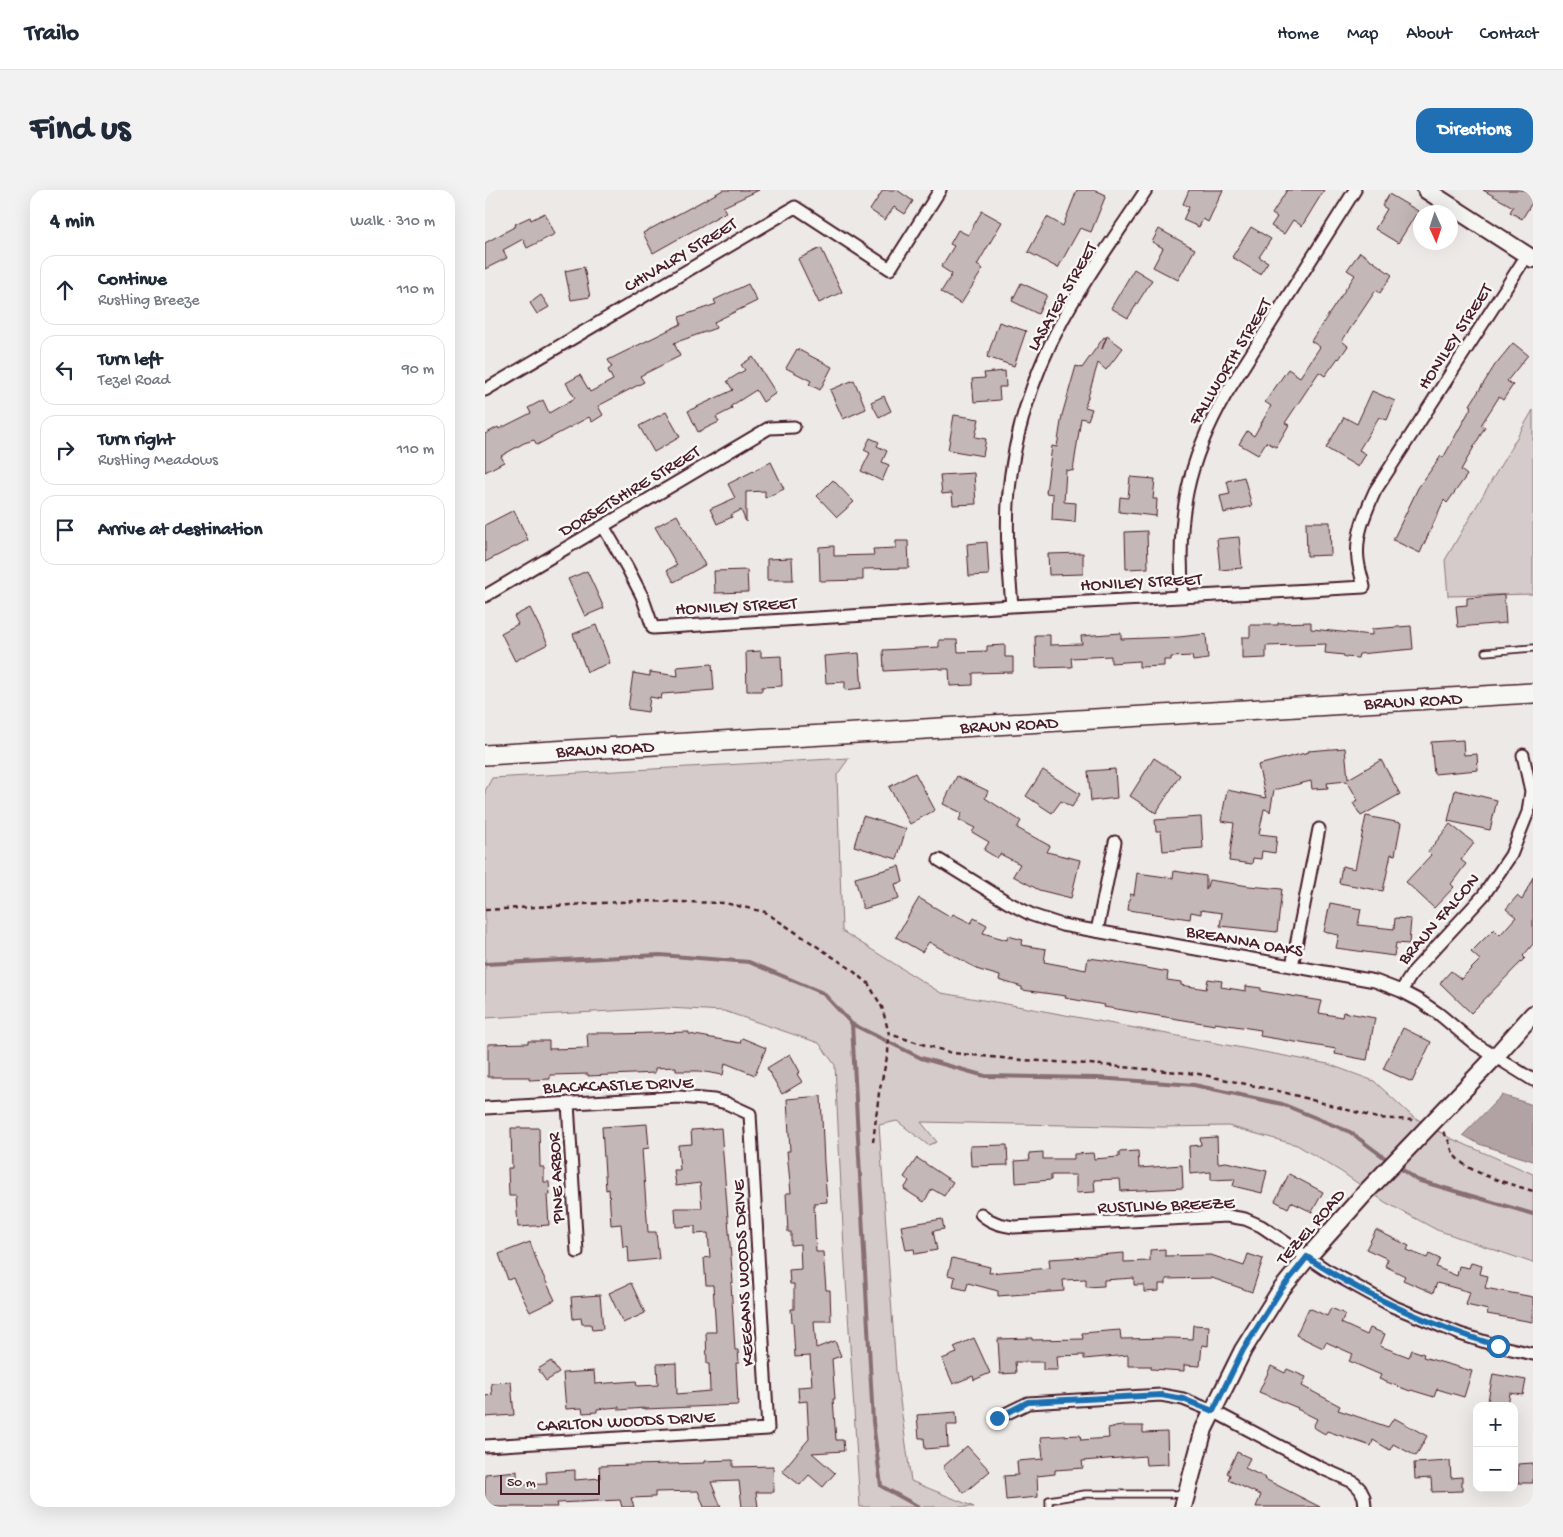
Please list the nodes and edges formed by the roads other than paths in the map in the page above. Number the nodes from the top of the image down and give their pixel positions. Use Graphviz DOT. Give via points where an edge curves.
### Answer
graph roads {
  1 [pos="940,190"];
  2 [pos="1146,190"];
  3 [pos="1355,190"];
  4 [pos="1426,190"];
  5 [pos="1530,257"];
  6 [pos="485,390"];
  7 [pos="795,426"];
  8 [pos="603,526"];
  9 [pos="485,596"];
  10 [pos="1183,596"];
  11 [pos="1011,606"];
  12 [pos="1533,648"];
  13 [pos="1485,652"];
  14 [pos="1533,693"];
  15 [pos="485,755"];
  16 [pos="1523,755"];
  17 [pos="1319,829"];
  18 [pos="1115,842"];
  19 [pos="939,860"];
  20 [pos="1097,931"];
  21 [pos="1292,966"];
  22 [pos="1401,991"];
  23 [pos="1533,1014"];
  24 [pos="1495,1057"];
  25 [pos="1533,1080"];
  26 [pos="568,1103"];
  27 [pos="485,1108"];
  28 [pos="750,1114"];
  29 [pos="981,1214"];
  30 [pos="577,1252"];
  31 [pos="1307,1257"];
  32 [pos="1533,1354"];
  33 [pos="1213,1411"];
  34 [pos="997,1418"];
  35 [pos="769,1429"];
  36 [pos="485,1446"];
  37 [pos="1184,1501"];
  38 [pos="1049,1507"];
  39 [pos="1365,1507"];
  1 -- 6 [label="street, CHIVALRY STREET" via="890,269 795,207"];
  2 -- 11 [label="street, LASATER STREET" via="1061,322 1025,409 1014,455 1008,502"];
  3 -- 10 [label="street, FALLWORTH STREET" via="1227,394 1201,443 1191,472 1181,533"];
  4 -- 5 [label="main road"];
  5 -- 10 [label="street, HONILEY STREET" via="1375,492 1362,522 1357,547 1364,587"];
  7 -- 8 [label="street, DORSETSHIRE STREET" via="769,428"];
  8 -- 9 [label="street, DORSETSHIRE STREET"];
  8 -- 11 [label="street, HONILEY STREET" via="642,596 653,628"];
  10 -- 11 [label="street, HONILEY STREET"];
  12 -- 13 [label="lane"];
  14 -- 15 [label="main road, BRAUN ROAD"];
  16 -- 22 [label="street, BRAUN FALCON" via="1531,791 1528,812 1511,855 1483,896 1414,971"];
  17 -- 21 [label="street"];
  18 -- 20 [label="street"];
  19 -- 20 [label="street, BREANNA OAKS" via="1032,916"];
  20 -- 21 [label="street, BREANNA OAKS"];
  21 -- 22 [label="street, BREANNA OAKS" via="1375,981"];
  22 -- 24 [label="street, BREANNA OAKS" via="1439,1014"];
  23 -- 24 [label="main road, TEZEL ROAD"];
  24 -- 25 [label="street, BREANNA OAKS"];
  24 -- 31 [label="main road, TEZEL ROAD"];
  26 -- 27 [label="street, BLACKCASTLE DRIVE"];
  26 -- 28 [label="street, BLACKCASTLE DRIVE" via="701,1098 727,1103"];
  26 -- 30 [label="street, PINE ARBOR"];
  28 -- 35 [label="street, KEEGANS WOODS DRIVE"];
  29 -- 31 [label="street, RUSTLING BREEZE" via="997,1225 1014,1227 1227,1216 1261,1226"];
  31 -- 32 [label="street, RUSTLING BREEZE" via="1423,1320 1498,1346"];
  31 -- 33 [label="main road, TEZEL ROAD" via="1280,1291 1243,1350"];
  33 -- 34 [label="street" via="1183,1399 1161,1395 1028,1402"];
  33 -- 37 [label="main road, TEZEL ROAD" via="1204,1429"];
  33 -- 39 [label="street" via="1353,1482 1364,1497"];
  35 -- 36 [label="street, CARLTON WOODS DRIVE"];
  37 -- 38 [label="lane" via="1085,1494 1049,1500"];
}
